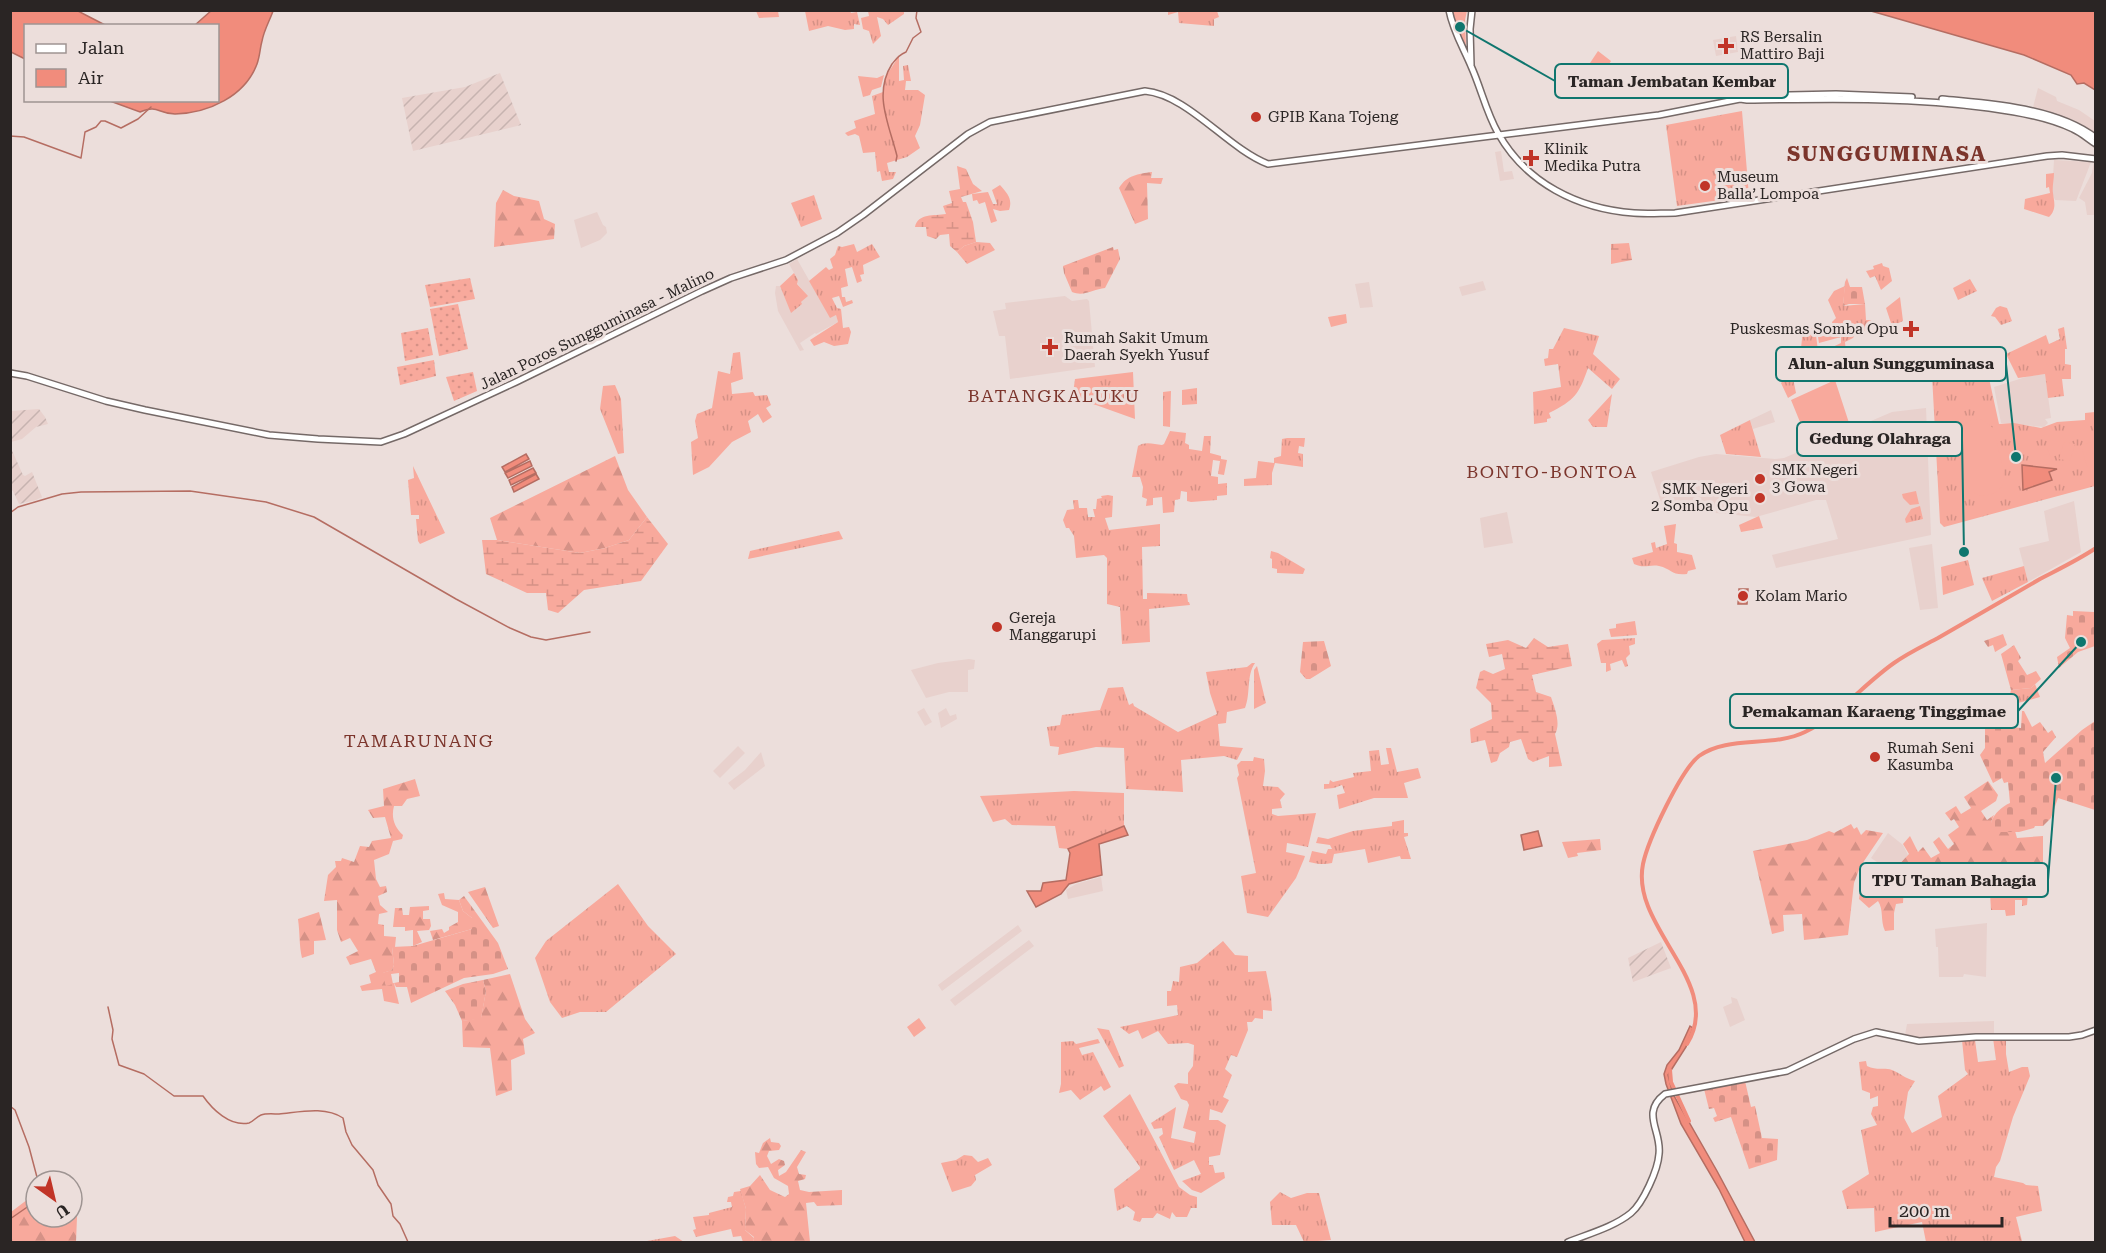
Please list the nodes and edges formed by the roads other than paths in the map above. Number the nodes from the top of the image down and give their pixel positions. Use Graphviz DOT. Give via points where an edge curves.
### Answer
graph roads {
  1 [pos="1449,10"];
  2 [pos="1472,10"];
  3 [pos="1471,65"];
  4 [pos="1740,99"];
  5 [pos="1499,135"];
  6 [pos="2096,138"];
  7 [pos="2096,144"];
  8 [pos="2096,159"];
  9 [pos="10,373"];
  10 [pos="2096,1030"];
  11 [pos="1568,1242"];
  1 -- 3 [label="main road"];
  2 -- 3 [label="main road"];
  3 -- 5 [label="main road"];
  4 -- 5 [label="main road, Jalan Poros Sungguminasa - Malino"];
  4 -- 6 [label="main road" via="1877,95 1991,104 2068,122"];
  4 -- 7 [label="main road" via="1920,101 1976,106 2055,122"];
  5 -- 8 [label="main road" via="1533,176 1561,195 1624,212 1675,213 2046,156"];
  5 -- 9 [label="main road, Jalan Poros Sungguminasa - Malino" via="1268,164 1174,100 1145,91 990,122 960,140 859,218 807,249 702,291 516,382 381,442 269,435 106,401"];
  10 -- 11 [label="main road" via="2068,1037 1928,1041 1876,1032 1787,1071 1668,1093 1660,1098 1652,1114 1659,1155 1637,1206 1625,1218"];
}
